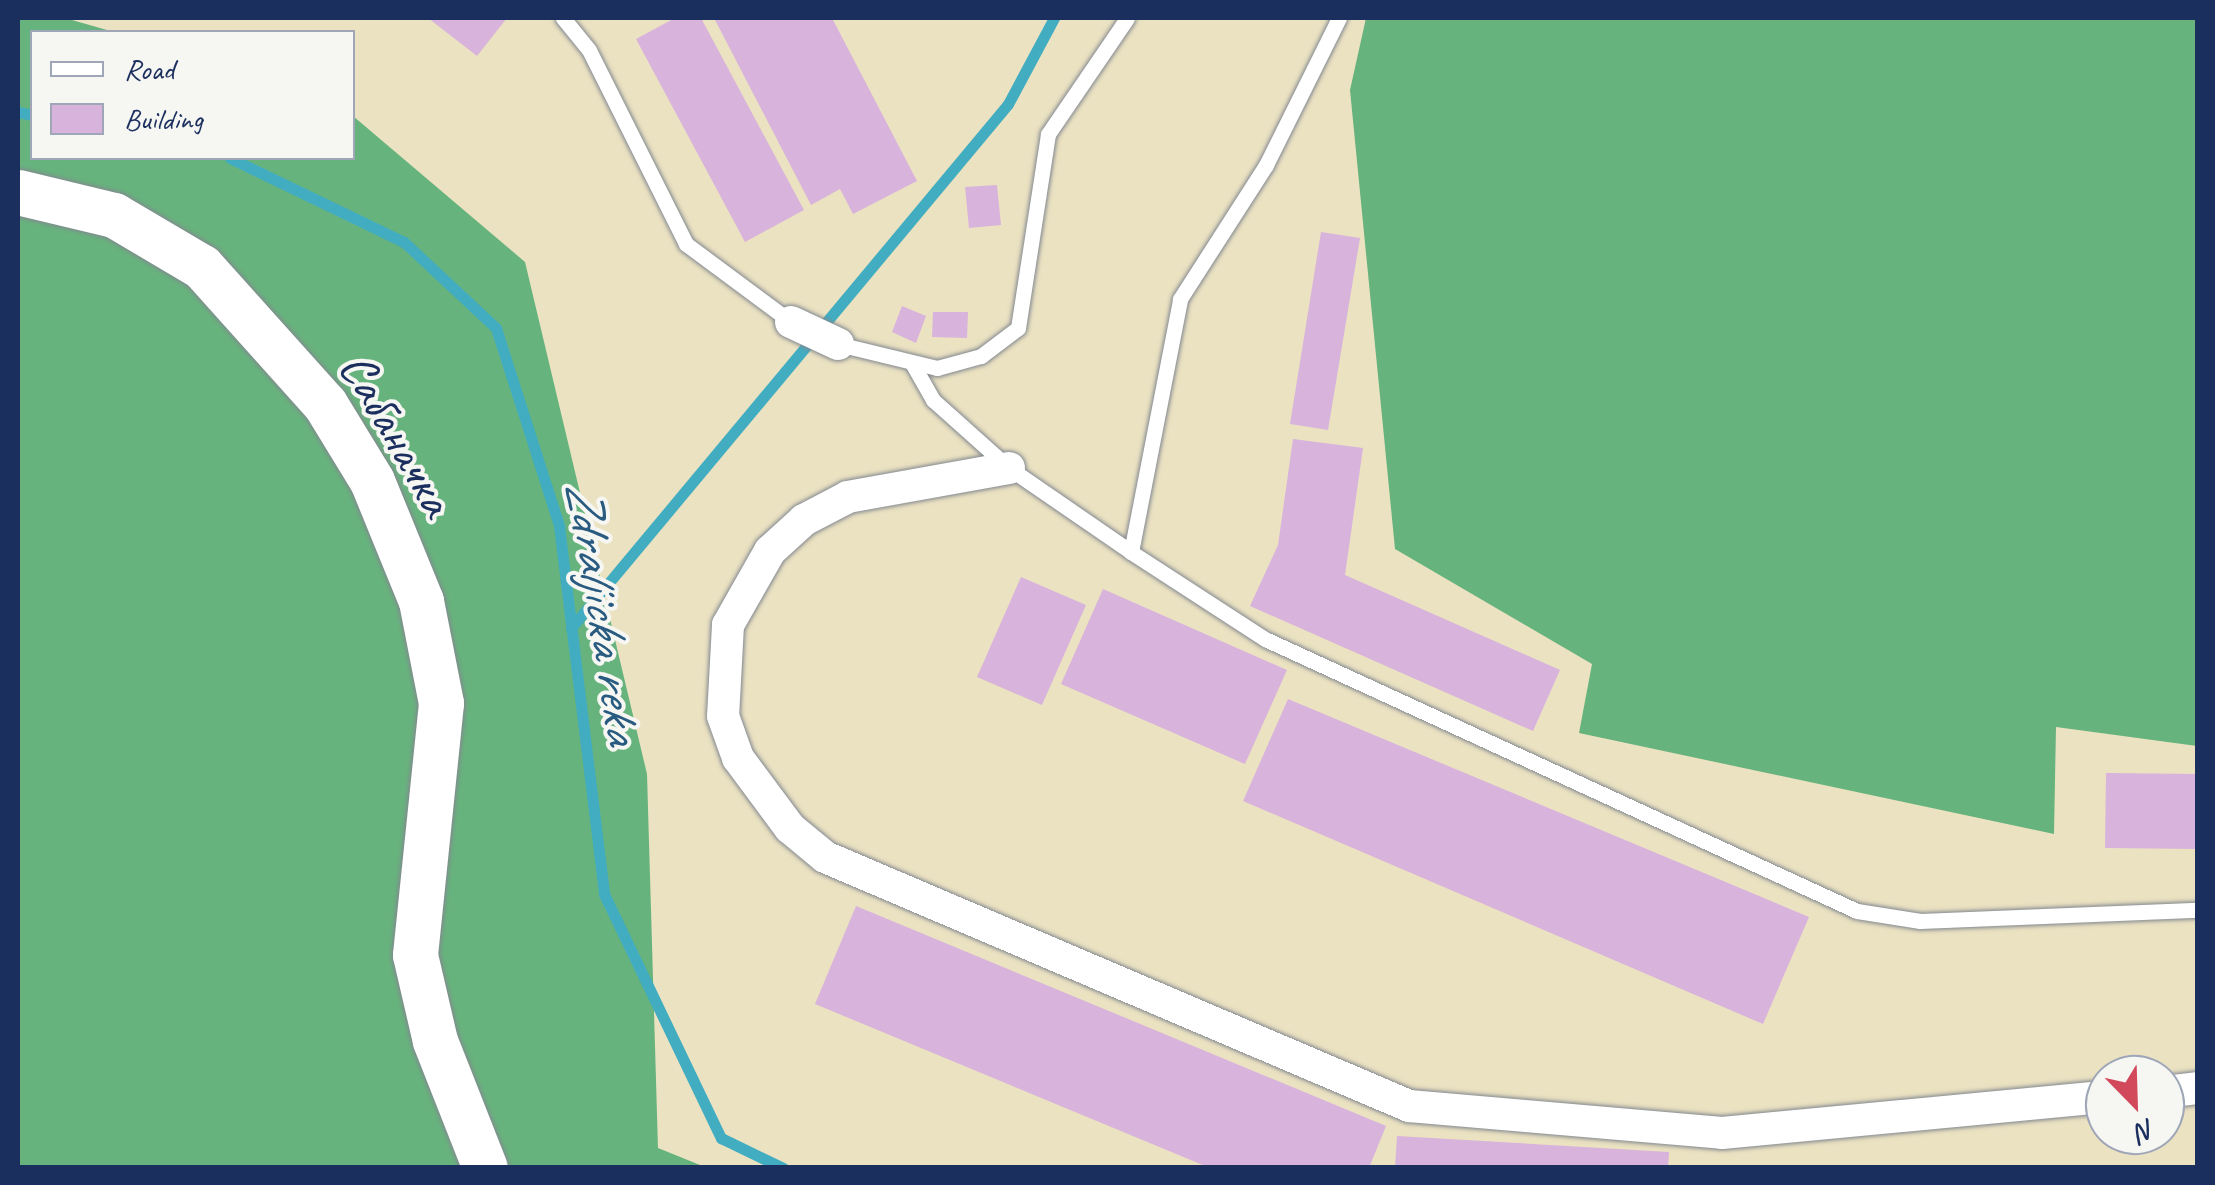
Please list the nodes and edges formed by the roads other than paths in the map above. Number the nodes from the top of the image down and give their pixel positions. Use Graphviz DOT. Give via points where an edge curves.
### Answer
graph roads {
  1 [pos="563,18"];
  2 [pos="1127,18"];
  3 [pos="1339,18"];
  4 [pos="18,192"];
  5 [pos="792,322"];
  6 [pos="838,344"];
  7 [pos="912,363"];
  8 [pos="1009,468"];
  9 [pos="1130,552"];
  10 [pos="2198,910"];
  11 [pos="2085,1099"];
  12 [pos="485,1168"];
  1 -- 5 [label="lane" via="590,50 686,244"];
  2 -- 7 [label="lane" via="1048,134 1018,328 981,356 938,368"];
  3 -- 9 [label="lane" via="1274,150 1180,299"];
  4 -- 12 [label="main road, Сабаначка" via="114,215 202,267 325,404 372,481 421,601 441,702 417,888 421,988"];
  5 -- 6 [label="street"];
  6 -- 7 [label="lane"];
  7 -- 8 [label="lane" via="934,400"];
  8 -- 9 [label="lane"];
  8 -- 11 [label="street" via="848,497 804,520 770,550 728,625 723,716 738,758 790,828 824,856 1409,1106 1722,1132"];
  9 -- 10 [label="lane" via="1265,638 1857,910 1920,921"];
}
